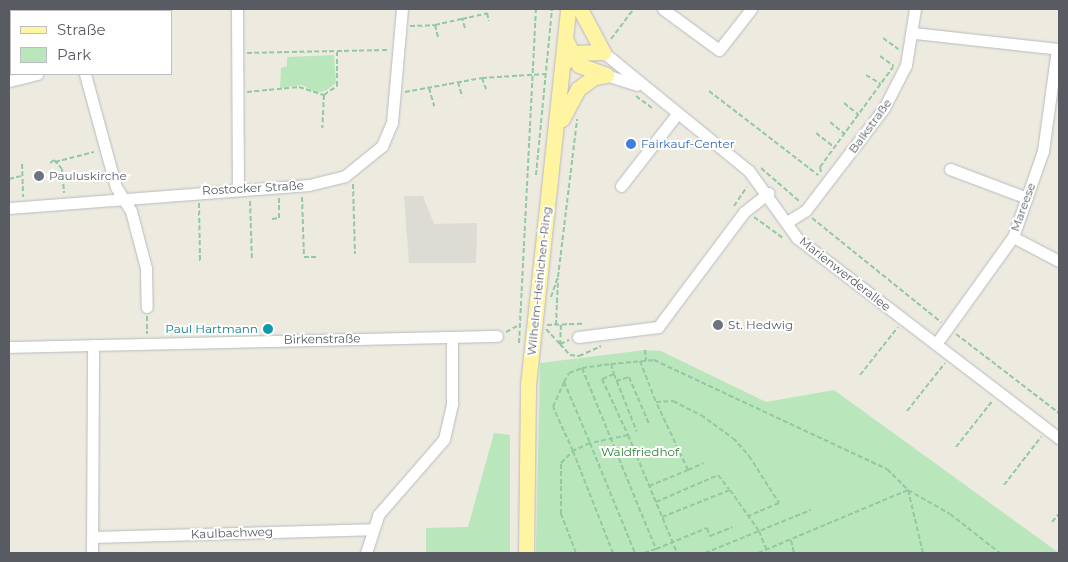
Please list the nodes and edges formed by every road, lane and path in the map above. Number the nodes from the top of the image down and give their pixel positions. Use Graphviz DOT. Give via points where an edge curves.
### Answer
graph roads {
  1 [pos="237,9"];
  2 [pos="402,9"];
  3 [pos="536,9"];
  4 [pos="552,9"];
  5 [pos="568,9"];
  6 [pos="580,9"];
  7 [pos="634,9"];
  8 [pos="663,9"];
  9 [pos="752,9"];
  10 [pos="915,9"];
  11 [pos="462,19"];
  12 [pos="489,22"];
  13 [pos="435,24"];
  14 [pos="401,26"];
  15 [pos="465,28"];
  16 [pos="914,33"];
  17 [pos="604,35"];
  18 [pos="438,37"];
  19 [pos="883,38"];
  20 [pos="608,47"];
  21 [pos="1058,49"];
  22 [pos="400,50"];
  23 [pos="337,51"];
  24 [pos="237,53"];
  25 [pos="880,56"];
  26 [pos="567,59"];
  27 [pos="907,60"];
  28 [pos="894,66"];
  29 [pos="546,74"];
  30 [pos="33,75"];
  31 [pos="85,75"];
  32 [pos="533,75"];
  33 [pos="606,75"];
  34 [pos="866,75"];
  35 [pos="482,78"];
  36 [pos="9,81"];
  37 [pos="458,82"];
  38 [pos="881,84"];
  39 [pos="429,88"];
  40 [pos="486,89"];
  41 [pos="709,90"];
  42 [pos="649,91"];
  43 [pos="632,92"];
  44 [pos="237,93"];
  45 [pos="397,94"];
  46 [pos="324,95"];
  47 [pos="462,96"];
  48 [pos="844,104"];
  49 [pos="434,106"];
  50 [pos="655,110"];
  51 [pos="578,111"];
  52 [pos="677,114"];
  53 [pos="859,115"];
  54 [pos="830,122"];
  55 [pos="322,128"];
  56 [pos="557,130"];
  57 [pos="816,133"];
  58 [pos="845,134"];
  59 [pos="834,147"];
  60 [pos="106,149"];
  61 [pos="55,162"];
  62 [pos="50,163"];
  63 [pos="755,163"];
  64 [pos="22,164"];
  65 [pos="950,169"];
  66 [pos="353,172"];
  67 [pos="21,176"];
  68 [pos="9,179"];
  69 [pos="536,181"];
  70 [pos="279,186"];
  71 [pos="302,186"];
  72 [pos="621,186"];
  73 [pos="238,187"];
  74 [pos="250,187"];
  75 [pos="199,191"];
  76 [pos="768,194"];
  77 [pos="123,197"];
  78 [pos="796,197"];
  79 [pos="1027,198"];
  80 [pos="754,202"];
  81 [pos="64,203"];
  82 [pos="806,204"];
  83 [pos="24,206"];
  84 [pos="9,208"];
  85 [pos="728,214"];
  86 [pos="272,219"];
  87 [pos="759,220"];
  88 [pos="787,222"];
  89 [pos="531,229"];
  90 [pos="1012,237"];
  91 [pos="355,254"];
  92 [pos="316,257"];
  93 [pos="252,261"];
  94 [pos="1059,261"];
  95 [pos="200,263"];
  96 [pos="523,276"];
  97 [pos="558,277"];
  98 [pos="548,305"];
  99 [pos="147,306"];
  100 [pos="544,320"];
  101 [pos="585,324"];
  102 [pos="543,325"];
  103 [pos="556,325"];
  104 [pos="898,327"];
  105 [pos="949,329"];
  106 [pos="497,336"];
  107 [pos="452,337"];
  108 [pos="578,337"];
  109 [pos="147,342"];
  110 [pos="560,344"];
  111 [pos="936,344"];
  112 [pos="93,345"];
  113 [pos="9,347"];
  114 [pos="645,350"];
  115 [pos="640,361"];
  116 [pos="646,361"];
  117 [pos="945,363"];
  118 [pos="611,364"];
  119 [pos="582,368"];
  120 [pos="614,374"];
  121 [pos="860,375"];
  122 [pos="616,381"];
  123 [pos="564,382"];
  124 [pos="993,400"];
  125 [pos="656,402"];
  126 [pos="907,411"];
  127 [pos="1059,412"];
  128 [pos="649,424"];
  129 [pos="637,432"];
  130 [pos="628,435"];
  131 [pos="1041,437"];
  132 [pos="1059,438"];
  133 [pos="612,439"];
  134 [pos="590,443"];
  135 [pos="956,447"];
  136 [pos="573,451"];
  137 [pos="704,463"];
  138 [pos="688,470"];
  139 [pos="1004,485"];
  140 [pos="649,486"];
  141 [pos="730,490"];
  142 [pos="908,490"];
  143 [pos="656,502"];
  144 [pos="811,510"];
  145 [pos="1059,514"];
  146 [pos="749,516"];
  147 [pos="662,517"];
  148 [pos="1052,522"];
  149 [pos="732,526"];
  150 [pos="372,529"];
  151 [pos="759,531"];
  152 [pos="92,537"];
  153 [pos="791,540"];
  154 [pos="672,542"];
  155 [pos="656,549"];
  156 [pos="767,549"];
  157 [pos="92,553"];
  158 [pos="366,553"];
  159 [pos="526,553"];
  160 [pos="576,553"];
  161 [pos="613,553"];
  162 [pos="635,553"];
  163 [pos="644,553"];
  164 [pos="677,553"];
  165 [pos="705,553"];
  166 [pos="758,553"];
  167 [pos="768,553"];
  168 [pos="794,553"];
  169 [pos="923,553"];
  170 [pos="1000,553"];
  1 -- 24 [label="street"];
  2 -- 14 [label="street, Rostocker Straße"];
  3 -- 32 [label="path"];
  4 -- 29 [label="path"];
  5 -- 26 [label="main road, Wilhelm-Heinichen-Ring"];
  6 -- 20 [label="main road"];
  7 -- 20 [label="path"];
  8 -- 9 [label="street" via="719,50"];
  10 -- 16 [label="street, Balkstraße"];
  11 -- 12 [label="path" via="487,13"];
  11 -- 13 [label="path"];
  11 -- 15 [label="path"];
  13 -- 14 [label="path"];
  13 -- 18 [label="path"];
  14 -- 22 [label="street, Rostocker Straße"];
  16 -- 21 [label="street"];
  16 -- 27 [label="street, Balkstraße"];
  17 -- 20 [label="path"];
  19 -- 27 [label="path"];
  20 -- 26 [label="main road"];
  20 -- 42 [label="street, Marienwerderallee"];
  21 -- 79 [label="street, Mareese" via="1043,151"];
  22 -- 23 [label="path"];
  22 -- 45 [label="street, Rostocker Straße"];
  23 -- 24 [label="path"];
  23 -- 46 [label="path" via="337,86"];
  24 -- 44 [label="street"];
  25 -- 28 [label="path"];
  26 -- 33 [label="main road"];
  26 -- 56 [label="main road, Wilhelm-Heinichen-Ring"];
  27 -- 28 [label="path"];
  27 -- 82 [label="street, Balkstraße" via="884,108"];
  28 -- 38 [label="path"];
  29 -- 32 [label="path"];
  29 -- 69 [label="path"];
  30 -- 36 [label="street"];
  31 -- 60 [label="street"];
  32 -- 35 [label="path"];
  32 -- 96 [label="path"];
  33 -- 42 [label="street, Marienwerderallee"];
  33 -- 56 [label="main road" via="594,77 578,89"];
  34 -- 38 [label="path"];
  35 -- 37 [label="path"];
  35 -- 40 [label="path"];
  37 -- 39 [label="path"];
  37 -- 47 [label="path"];
  38 -- 53 [label="path"];
  39 -- 45 [label="path"];
  39 -- 49 [label="path"];
  41 -- 59 [label="path" via="822,178 820,167"];
  42 -- 52 [label="street, Marienwerderallee"];
  43 -- 50 [label="path"];
  44 -- 46 [label="path" via="299,87"];
  44 -- 73 [label="street"];
  45 -- 66 [label="street, Rostocker Straße" via="382,146"];
  46 -- 55 [label="path"];
  48 -- 53 [label="path"];
  51 -- 97 [label="path"];
  52 -- 72 [label="street"];
  52 -- 76 [label="street, Marienwerderallee" via="749,172"];
  53 -- 58 [label="path"];
  54 -- 58 [label="path"];
  56 -- 159 [label="main road, Wilhelm-Heinichen-Ring" via="528,385"];
  57 -- 59 [label="path"];
  58 -- 59 [label="path"];
  60 -- 61 [label="path"];
  60 -- 77 [label="street"];
  61 -- 62 [label="path"];
  61 -- 81 [label="path" via="62,169"];
  63 -- 78 [label="path"];
  64 -- 67 [label="path"];
  65 -- 79 [label="street"];
  66 -- 71 [label="street, Rostocker Straße"];
  66 -- 91 [label="path"];
  67 -- 68 [label="path"];
  67 -- 83 [label="path"];
  70 -- 71 [label="street, Rostocker Straße"];
  70 -- 74 [label="street, Rostocker Straße"];
  70 -- 86 [label="path" via="279,218"];
  71 -- 92 [label="path" via="304,258"];
  73 -- 74 [label="street, Rostocker Straße"];
  73 -- 75 [label="street, Rostocker Straße"];
  74 -- 93 [label="path"];
  75 -- 77 [label="street, Rostocker Straße"];
  75 -- 95 [label="path"];
  76 -- 80 [label="street"];
  76 -- 88 [label="street, Marienwerderallee"];
  77 -- 81 [label="street, Rostocker Straße"];
  77 -- 99 [label="street" via="131,211 146,268"];
  78 -- 82 [label="path"];
  78 -- 82 [label="path"];
  79 -- 90 [label="street, Mareese"];
  80 -- 85 [label="path" via="748,184"];
  80 -- 87 [label="path"];
  80 -- 108 [label="street" via="658,327"];
  81 -- 83 [label="street, Rostocker Straße"];
  82 -- 88 [label="street, Balkstraße"];
  82 -- 105 [label="path" via="817,226"];
  83 -- 84 [label="street, Rostocker Straße"];
  88 -- 111 [label="street, Marienwerderallee" via="797,238"];
  89 -- 96 [label="path"];
  90 -- 94 [label="street"];
  90 -- 105 [label="street, Mareese"];
  96 -- 106 [label="path" via="520,325"];
  97 -- 98 [label="path"];
  97 -- 103 [label="path"];
  99 -- 109 [label="path"];
  100 -- 102 [label="path"];
  101 -- 103 [label="path"];
  102 -- 103 [label="path"];
  102 -- 110 [label="path"];
  104 -- 121 [label="path"];
  105 -- 111 [label="street, Mareese"];
  105 -- 127 [label="path"];
  106 -- 107 [label="street, Birkenstraße"];
  107 -- 109 [label="street, Birkenstraße"];
  107 -- 150 [label="street" via="452,403 444,439 378,515"];
  109 -- 112 [label="street, Birkenstraße"];
  111 -- 132 [label="street, Marienwerderallee"];
  112 -- 113 [label="street, Birkenstraße"];
  112 -- 152 [label="street"];
  114 -- 116 [label="path"];
  115 -- 116 [label="path"];
  115 -- 118 [label="path"];
  115 -- 125 [label="path"];
  116 -- 142 [label="path" via="654,360 887,469"];
  117 -- 126 [label="path"];
  118 -- 119 [label="path"];
  118 -- 120 [label="path"];
  119 -- 123 [label="path" via="569,373"];
  119 -- 133 [label="path"];
  120 -- 122 [label="path"];
  120 -- 130 [label="path" via="602,379"];
  122 -- 128 [label="path" via="629,377"];
  122 -- 129 [label="path"];
  123 -- 134 [label="path"];
  123 -- 136 [label="path" via="553,407"];
  124 -- 135 [label="path"];
  125 -- 138 [label="path"];
  125 -- 146 [label="path" via="673,401 701,415 733,438 749,456 779,503"];
  130 -- 133 [label="path"];
  130 -- 140 [label="path"];
  131 -- 139 [label="path"];
  133 -- 134 [label="path"];
  133 -- 155 [label="path"];
  134 -- 136 [label="path"];
  134 -- 162 [label="path"];
  136 -- 160 [label="path" via="561,463 561,514"];
  136 -- 161 [label="path"];
  137 -- 138 [label="path"];
  138 -- 140 [label="path"];
  140 -- 143 [label="path"];
  141 -- 143 [label="path" via="718,475"];
  141 -- 146 [label="path"];
  141 -- 147 [label="path"];
  142 -- 153 [label="path"];
  142 -- 169 [label="path"];
  142 -- 170 [label="path" via="950,514"];
  143 -- 147 [label="path"];
  144 -- 151 [label="path"];
  145 -- 148 [label="path"];
  146 -- 151 [label="path"];
  147 -- 154 [label="path"];
  149 -- 154 [label="path" via="710,536 707,528"];
  150 -- 152 [label="street, Kaulbachweg"];
  150 -- 158 [label="street"];
  151 -- 156 [label="path"];
  151 -- 165 [label="path"];
  152 -- 157 [label="street"];
  153 -- 156 [label="path"];
  153 -- 168 [label="path"];
  154 -- 155 [label="path"];
  154 -- 164 [label="path"];
  155 -- 163 [label="path"];
  156 -- 166 [label="path"];
  156 -- 167 [label="path"];
}
